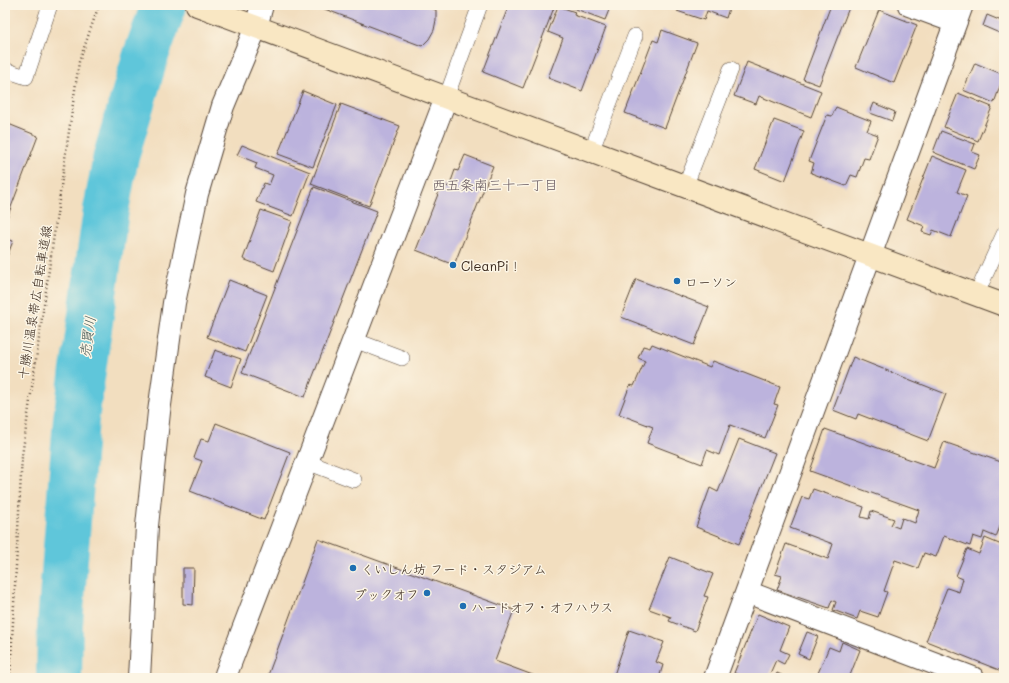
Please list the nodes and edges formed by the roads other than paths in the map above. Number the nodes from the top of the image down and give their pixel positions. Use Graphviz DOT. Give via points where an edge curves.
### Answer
graph roads {
  1 [pos="50,5"];
  2 [pos="196,5"];
  3 [pos="262,5"];
  4 [pos="480,5"];
  5 [pos="910,5"];
  6 [pos="959,14"];
  7 [pos="252,26"];
  8 [pos="635,36"];
  9 [pos="732,69"];
  10 [pos="5,70"];
  11 [pos="446,98"];
  12 [pos="591,152"];
  13 [pos="685,187"];
  14 [pos="1004,234"];
  15 [pos="870,254"];
  16 [pos="976,294"];
  17 [pos="1004,305"];
  18 [pos="354,340"];
  19 [pos="402,358"];
  20 [pos="307,462"];
  21 [pos="354,480"];
  22 [pos="747,592"];
  23 [pos="139,678"];
  24 [pos="227,678"];
  25 [pos="715,678"];
  26 [pos="973,678"];
  1 -- 10 [label="lane" via="26,77"];
  2 -- 7 [label="street"];
  3 -- 7 [label="street"];
  4 -- 11 [label="lane"];
  5 -- 6 [label="street"];
  6 -- 15 [label="street"];
  7 -- 11 [label="street"];
  7 -- 23 [label="street" via="223,106 197,194 174,302 147,526"];
  8 -- 12 [label="lane"];
  9 -- 13 [label="lane"];
  11 -- 12 [label="street"];
  11 -- 18 [label="street"];
  12 -- 13 [label="street"];
  13 -- 15 [label="street"];
  14 -- 16 [label="lane"];
  15 -- 16 [label="street"];
  15 -- 22 [label="street"];
  16 -- 17 [label="street"];
  18 -- 19 [label="lane"];
  18 -- 20 [label="street"];
  20 -- 21 [label="lane"];
  20 -- 24 [label="street" via="226,674"];
  22 -- 25 [label="street"];
  22 -- 26 [label="street"];
}
